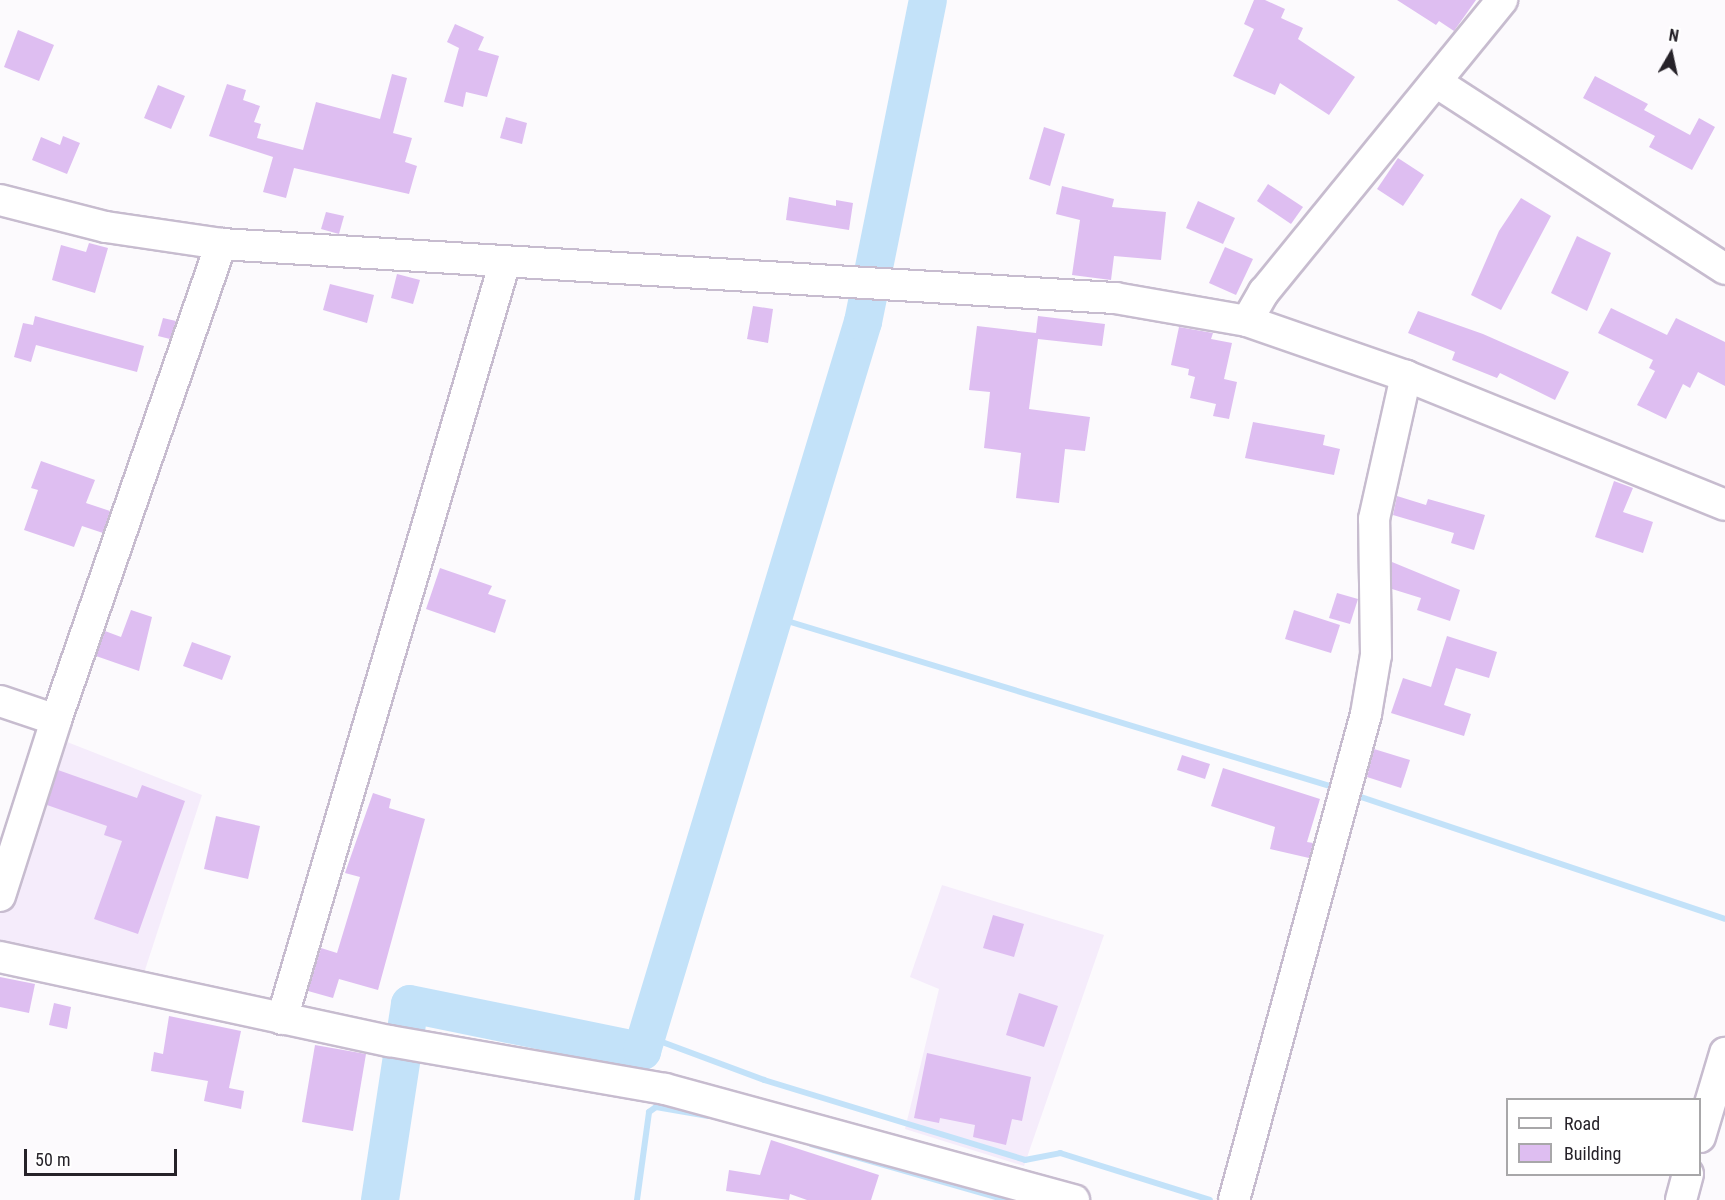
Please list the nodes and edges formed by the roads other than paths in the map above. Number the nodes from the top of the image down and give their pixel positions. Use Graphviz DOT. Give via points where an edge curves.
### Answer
graph roads {
  1 [pos="1502,0"];
  2 [pos="1436,82"];
  3 [pos="0,200"];
  4 [pos="221,244"];
  5 [pos="505,262"];
  6 [pos="1725,269"];
  7 [pos="1247,321"];
  8 [pos="1406,376"];
  9 [pos="1725,505"];
  10 [pos="0,701"];
  11 [pos="56,720"];
  12 [pos="0,896"];
  13 [pos="0,957"];
  14 [pos="282,1019"];
  15 [pos="1724,1057"];
  16 [pos="1701,1134"];
  17 [pos="1687,1176"];
  18 [pos="1235,1198"];
  19 [pos="1074,1200"];
  20 [pos="1681,1200"];
  1 -- 2 [label="street"];
  2 -- 6 [label="street"];
  2 -- 7 [label="street" via="1264,292"];
  3 -- 4 [label="street" via="106,227"];
  4 -- 5 [label="street"];
  4 -- 11 [label="street"];
  5 -- 7 [label="street" via="1115,298"];
  5 -- 14 [label="street"];
  7 -- 8 [label="street"];
  8 -- 9 [label="street"];
  8 -- 18 [label="street" via="1374,519 1376,655 1366,714"];
  10 -- 11 [label="street"];
  11 -- 12 [label="street"];
  13 -- 14 [label="street"];
  14 -- 19 [label="street" via="665,1089"];
  15 -- 16 [label="street"];
  17 -- 20 [label="street"];
}
